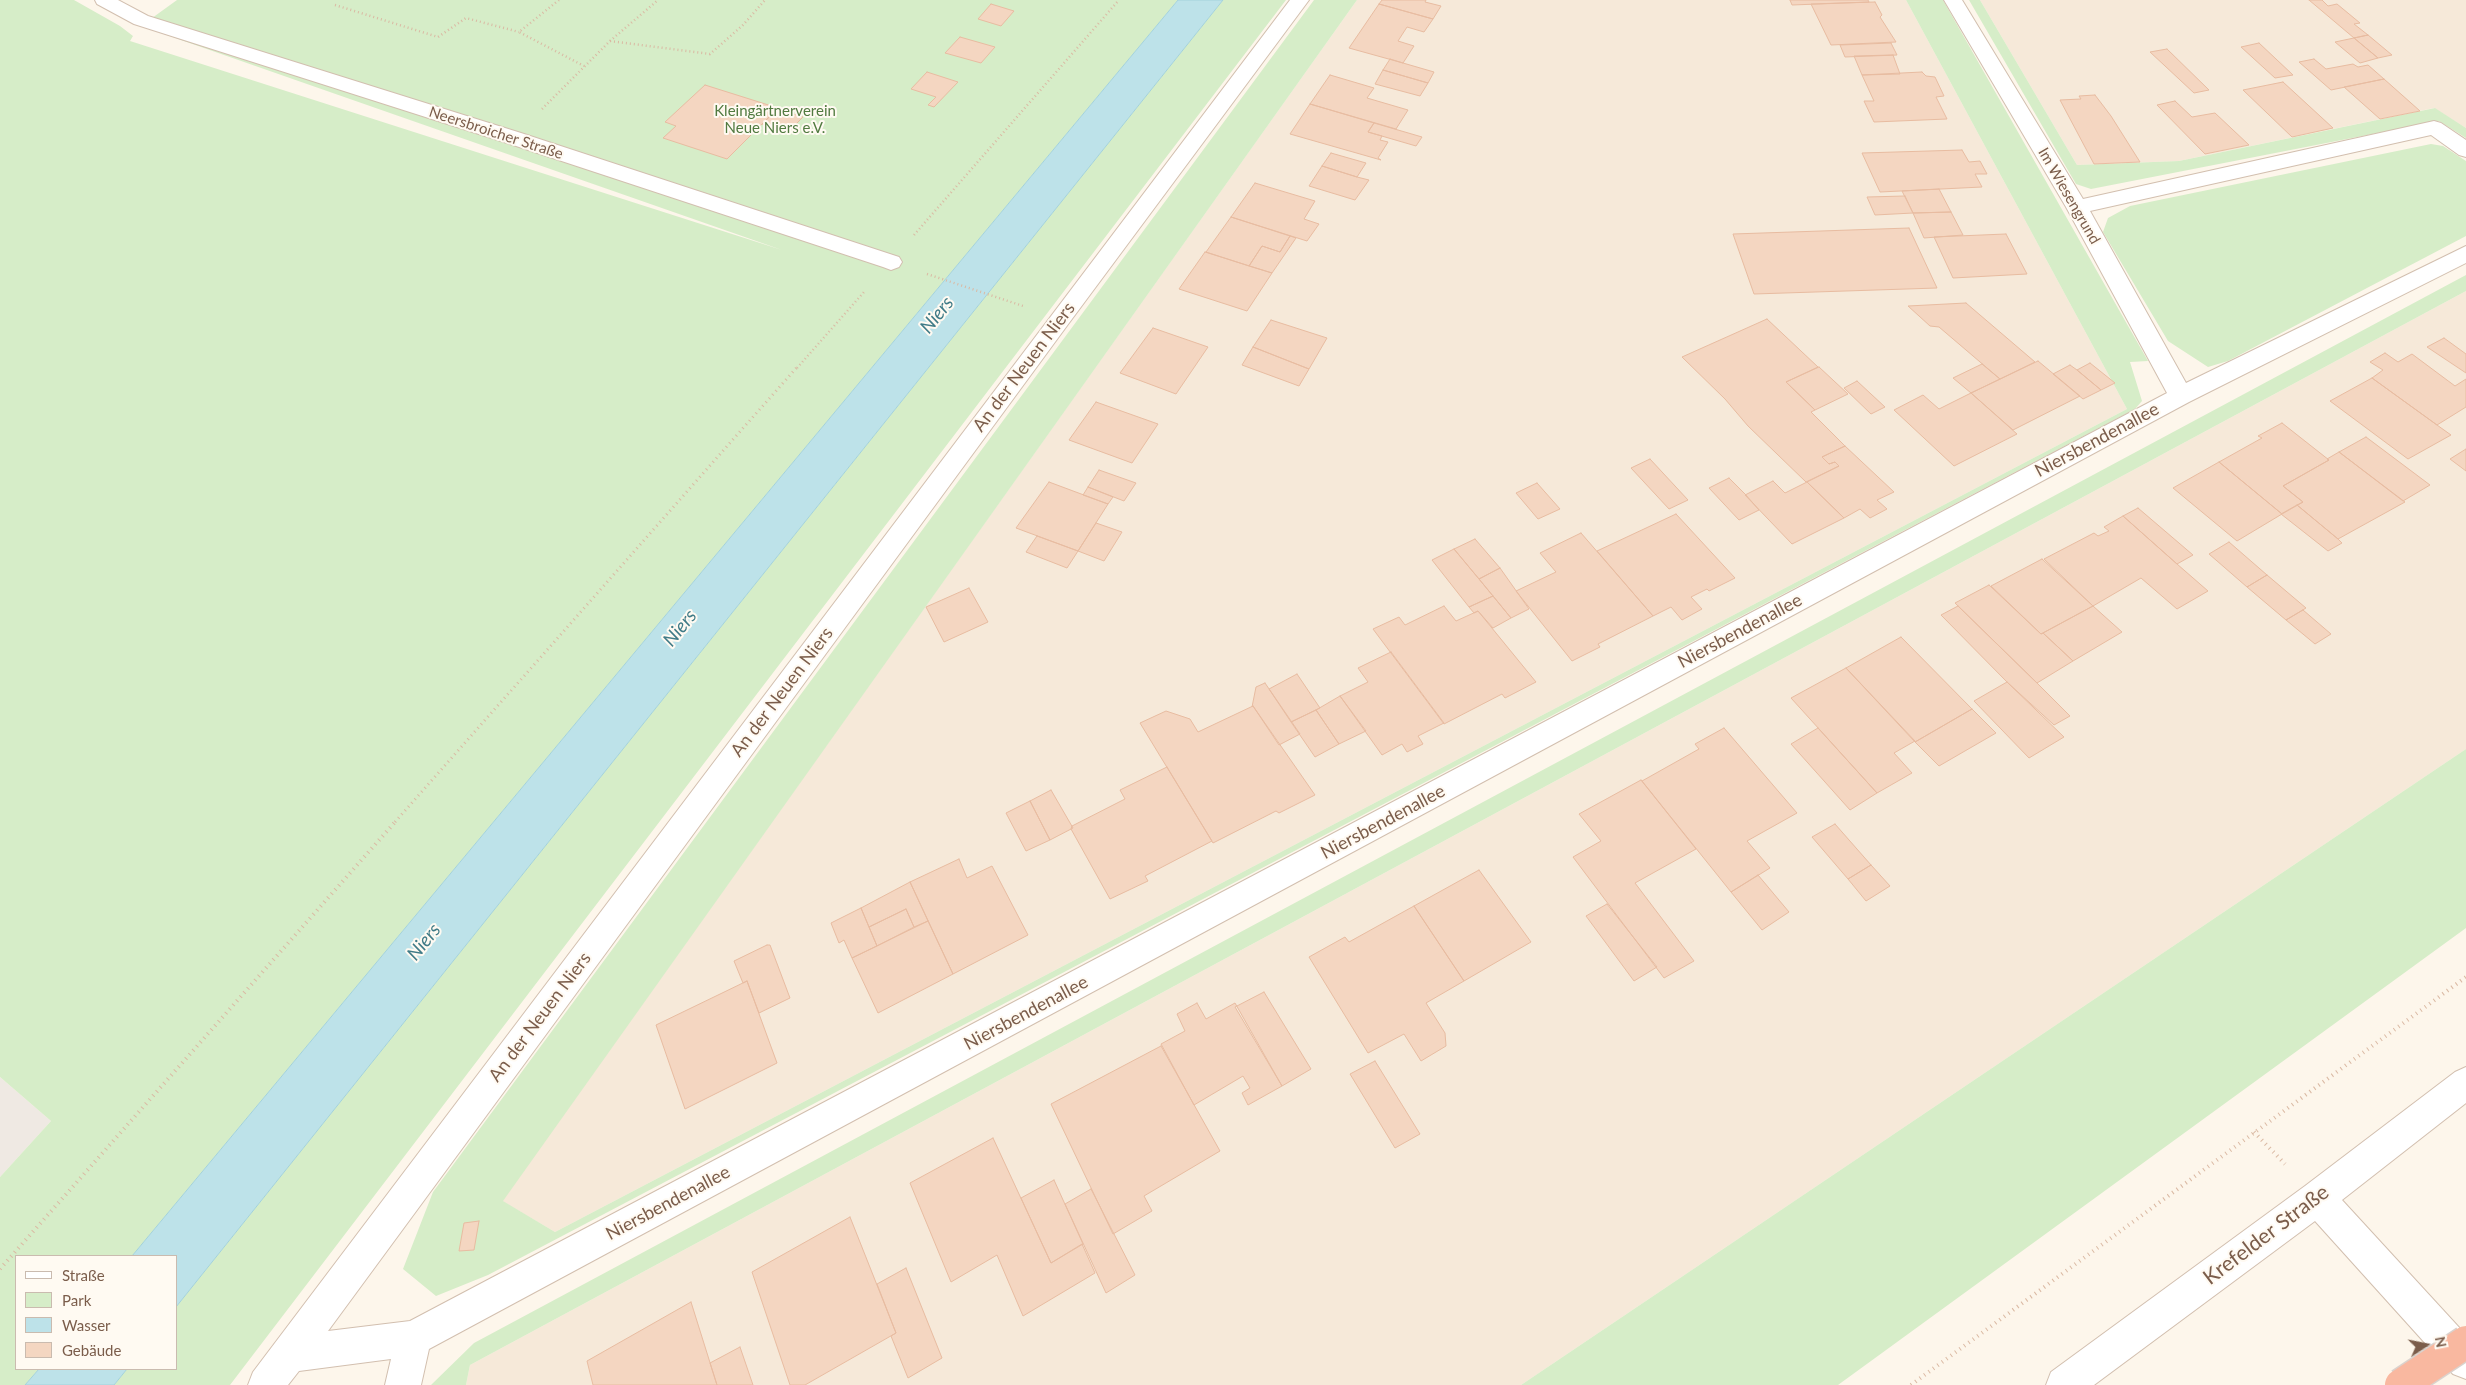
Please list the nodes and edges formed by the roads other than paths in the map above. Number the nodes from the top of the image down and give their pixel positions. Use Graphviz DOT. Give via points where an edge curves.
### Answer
graph roads {
  1 [pos="104,0"];
  2 [pos="1300,0"];
  3 [pos="1953,0"];
  4 [pos="2466,150"];
  5 [pos="2077,207"];
  6 [pos="2466,254"];
  7 [pos="891,262"];
  8 [pos="2181,396"];
  9 [pos="2466,1083"];
  10 [pos="2318,1198"];
  11 [pos="414,1338"];
  12 [pos="2466,1342"];
  13 [pos="290,1354"];
  14 [pos="2466,1361"];
  15 [pos="266,1385"];
  16 [pos="403,1385"];
  17 [pos="2064,1385"];
  18 [pos="2401,1385"];
  1 -- 7 [label="street, Neersbroicher Straße" via="141,20"];
  2 -- 13 [label="street, An der Neuen Niers"];
  3 -- 5 [label="street, Im Wiesengrund"];
  4 -- 5 [label="street" via="2434,128"];
  5 -- 8 [label="street, Im Wiesengrund"];
  6 -- 8 [label="street, Niersbendenallee"];
  8 -- 11 [label="street, Niersbendenallee"];
  9 -- 10 [label="street, Krefelder Straße"];
  10 -- 14 [label="street"];
  10 -- 17 [label="street, Krefelder Straße"];
  11 -- 13 [label="street, Niersbendenallee"];
  11 -- 16 [label="street"];
  12 -- 18 [label="highway, bridge"];
  13 -- 15 [label="street, An der Neuen Niers"];
}
